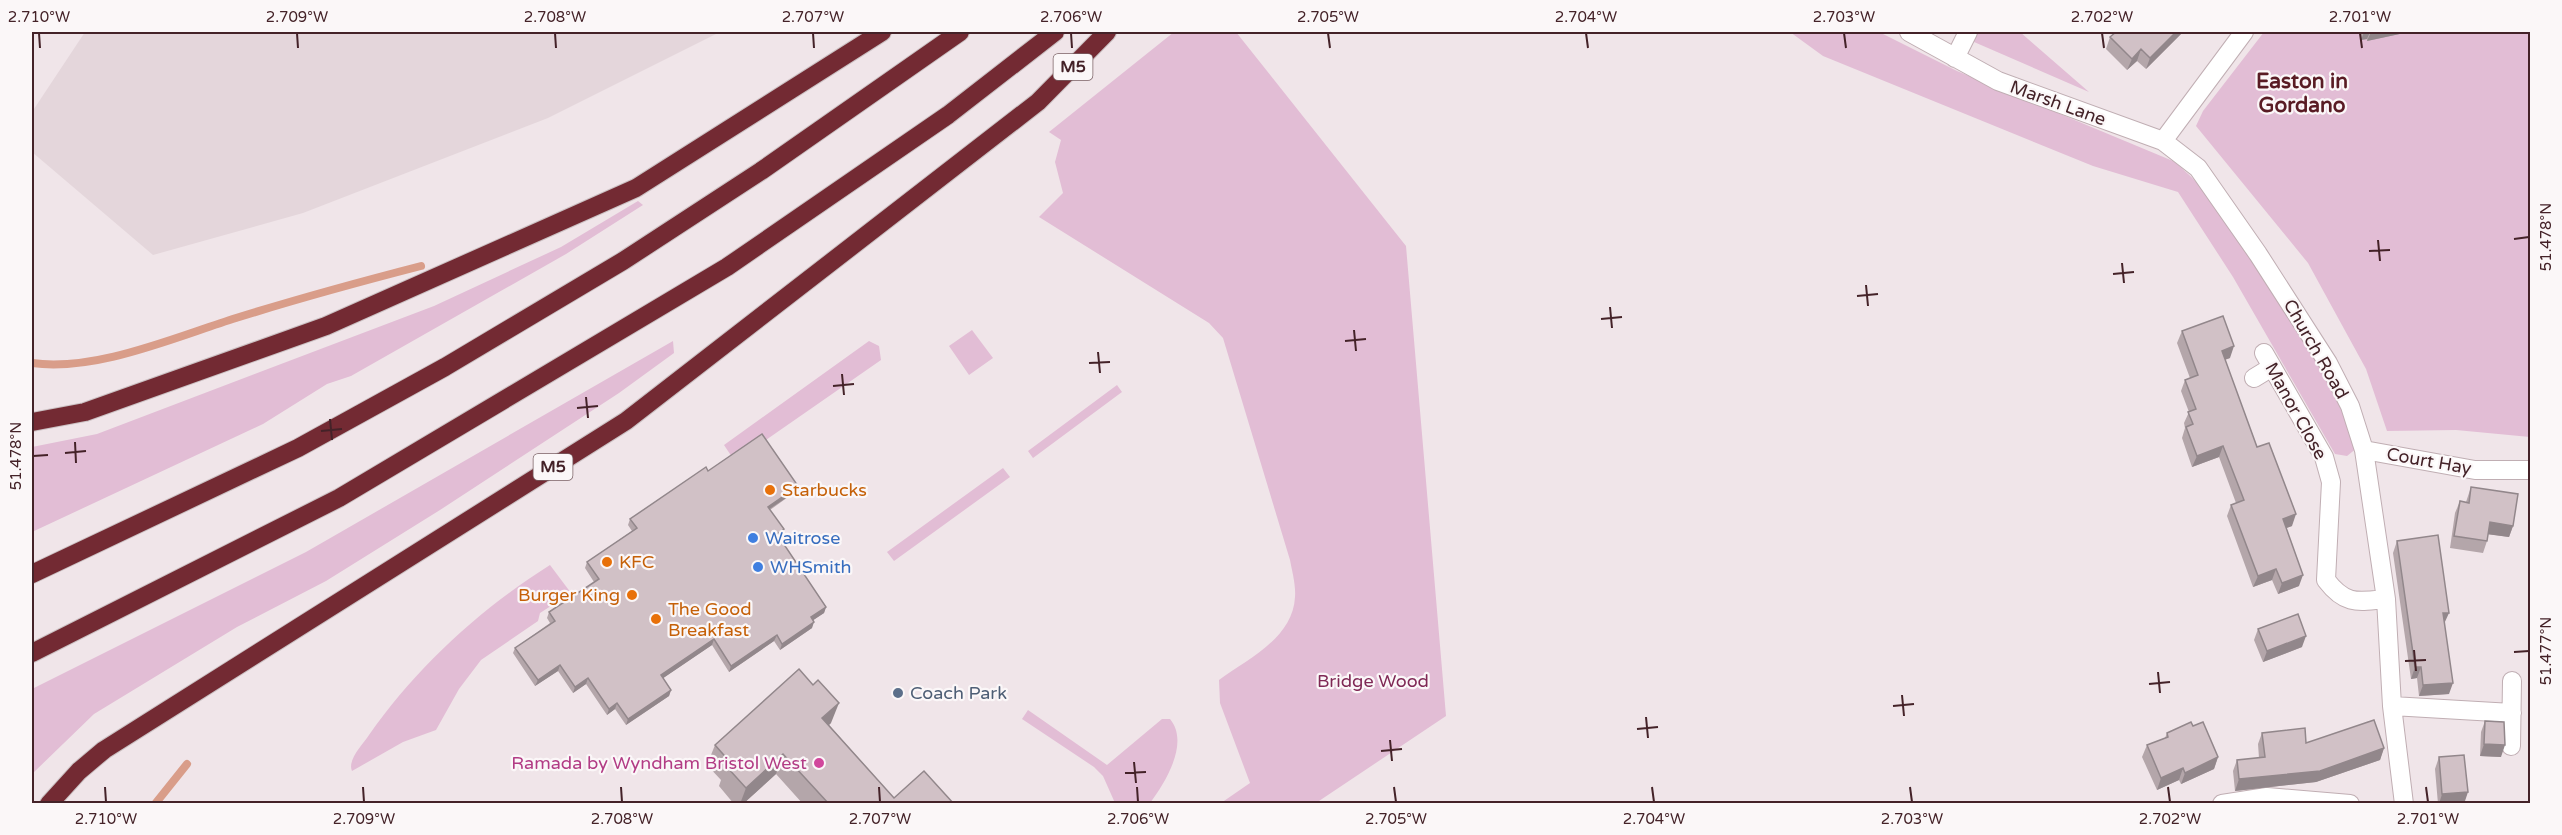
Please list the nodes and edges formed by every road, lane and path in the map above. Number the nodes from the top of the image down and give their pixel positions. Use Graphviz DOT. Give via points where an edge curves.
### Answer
graph roads {
  1 [pos="882,32"];
  2 [pos="960,32"];
  3 [pos="1055,32"];
  4 [pos="1107,32"];
  5 [pos="1909,32"];
  6 [pos="1968,32"];
  7 [pos="2244,32"];
  8 [pos="1955,58"];
  9 [pos="2163,141"];
  10 [pos="2254,378"];
  11 [pos="32,422"];
  12 [pos="2364,450"];
  13 [pos="2530,470"];
  14 [pos="32,574"];
  15 [pos="2386,599"];
  16 [pos="32,653"];
  17 [pos="2512,681"];
  18 [pos="2392,706"];
  19 [pos="2512,713"];
  20 [pos="2511,746"];
  21 [pos="49,804"];
  22 [pos="2222,804"];
  23 [pos="2350,804"];
  24 [pos="2404,804"];
  1 -- 11 [label="highway" via="636,188 315,330 85,412"];
  2 -- 14 [label="highway" via="761,171 623,261 445,367 298,448"];
  3 -- 16 [label="highway, M5" via="948,115 727,267 339,498"];
  4 -- 21 [label="highway, M5" via="1038,102 626,421 104,750"];
  5 -- 8 [label="street, Marsh Lane"];
  6 -- 8 [label="street"];
  7 -- 9 [label="street"];
  8 -- 9 [label="street, Marsh Lane" via="1998,81"];
  9 -- 12 [label="street, Church Road" via="2198,168 2258,254 2328,363 2350,406"];
  10 -- 15 [label="street, Manor Close" via="2268,360 2324,457 2331,482 2326,580 2339,596 2349,600"];
  12 -- 13 [label="street, Court Hay" via="2475,470"];
  12 -- 15 [label="street, Church Road"];
  15 -- 18 [label="street, Church Road"];
  17 -- 19 [label="street"];
  18 -- 19 [label="street"];
  18 -- 24 [label="street, Church Road"];
  19 -- 20 [label="street"];
  22 -- 23 [label="street" via="2267,797"];
}
